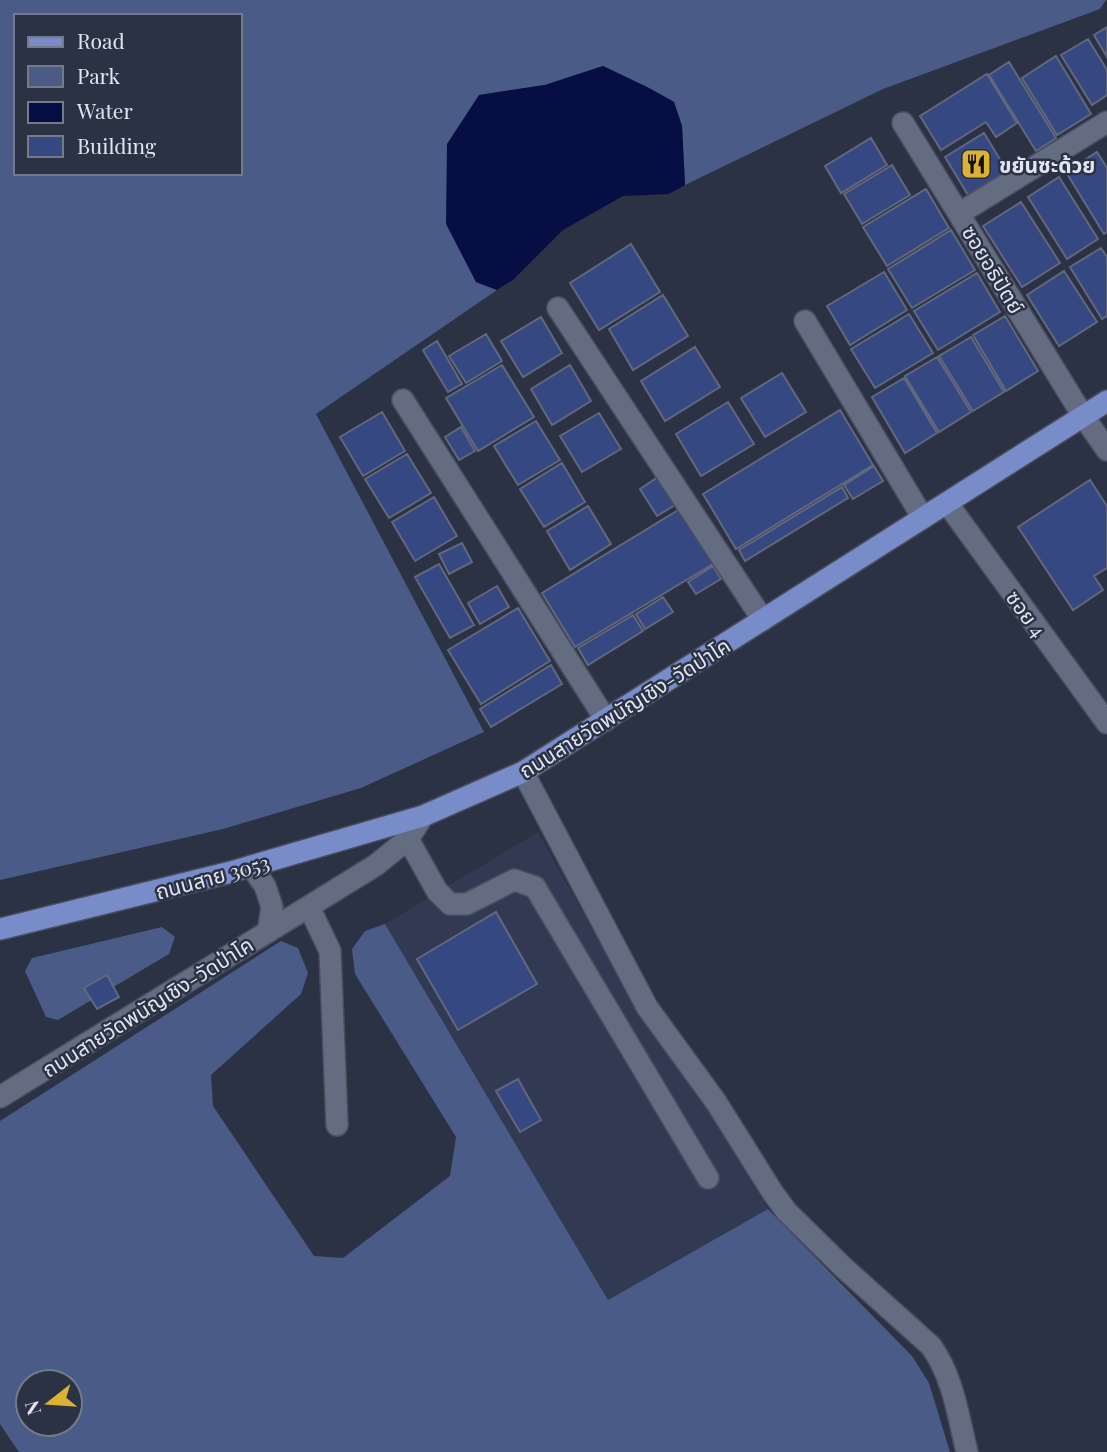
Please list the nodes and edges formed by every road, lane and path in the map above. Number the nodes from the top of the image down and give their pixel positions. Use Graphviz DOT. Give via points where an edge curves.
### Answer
graph roads {
  1 [pos="1107,122"];
  2 [pos="903,123"];
  3 [pos="960,213"];
  4 [pos="558,307"];
  5 [pos="805,321"];
  6 [pos="403,400"];
  7 [pos="1107,401"];
  8 [pos="1083,416"];
  9 [pos="1107,450"];
  10 [pos="947,503"];
  11 [pos="923,518"];
  12 [pos="763,620"];
  13 [pos="606,720"];
  14 [pos="1107,723"];
  15 [pos="523,772"];
  16 [pos="423,816"];
  17 [pos="408,839"];
  18 [pos="251,866"];
  19 [pos="309,907"];
  20 [pos="0,929"];
  21 [pos="268,932"];
  22 [pos="0,1097"];
  23 [pos="337,1125"];
  24 [pos="708,1178"];
  25 [pos="967,1452"];
  1 -- 3 [label="street"];
  2 -- 3 [label="street, ซอยอธิปัตย์"];
  3 -- 8 [label="street, ซอยอธิปัตย์"];
  4 -- 12 [label="street"];
  5 -- 11 [label="street"];
  6 -- 13 [label="street"];
  7 -- 8 [label="main road, ถนนสายวัดพนัญเชิง-วัดป่าโค"];
  8 -- 9 [label="street, ซอยอธิปัตย์"];
  8 -- 10 [label="main road, ถนนสายวัดพนัญเชิง-วัดป่าโค"];
  10 -- 11 [label="main road, ถนนสายวัดพนัญเชิง-วัดป่าโค"];
  10 -- 14 [label="street, ซอย 4"];
  11 -- 12 [label="main road, ถนนสายวัดพนัญเชิง-วัดป่าโค"];
  12 -- 13 [label="main road, ถนนสายวัดพนัญเชิง-วัดป่าโค"];
  13 -- 15 [label="main road, ถนนสายวัดพนัญเชิง-วัดป่าโค"];
  15 -- 16 [label="main road, ถนนสายวัดพนัญเชิง-วัดป่าโค"];
  15 -- 25 [label="street" via="646,1007 716,1102 773,1193 797,1222 931,1346 941,1361"];
  16 -- 17 [label="street, ถนนสายวัดพนัญเชิง-วัดป่าโค"];
  16 -- 18 [label="main road, ถนนสาย 3053"];
  17 -- 19 [label="street, ถนนสายวัดพนัญเชิง-วัดป่าโค"];
  17 -- 24 [label="street" via="437,891 450,904 467,904 514,880 535,887"];
  18 -- 20 [label="main road, ถนนสาย 3053"];
  18 -- 21 [label="street" via="265,886 272,908"];
  19 -- 21 [label="street, ถนนสายวัดพนัญเชิง-วัดป่าโค"];
  19 -- 23 [label="street" via="330,951"];
  21 -- 22 [label="street, ถนนสายวัดพนัญเชิง-วัดป่าโค"];
}
